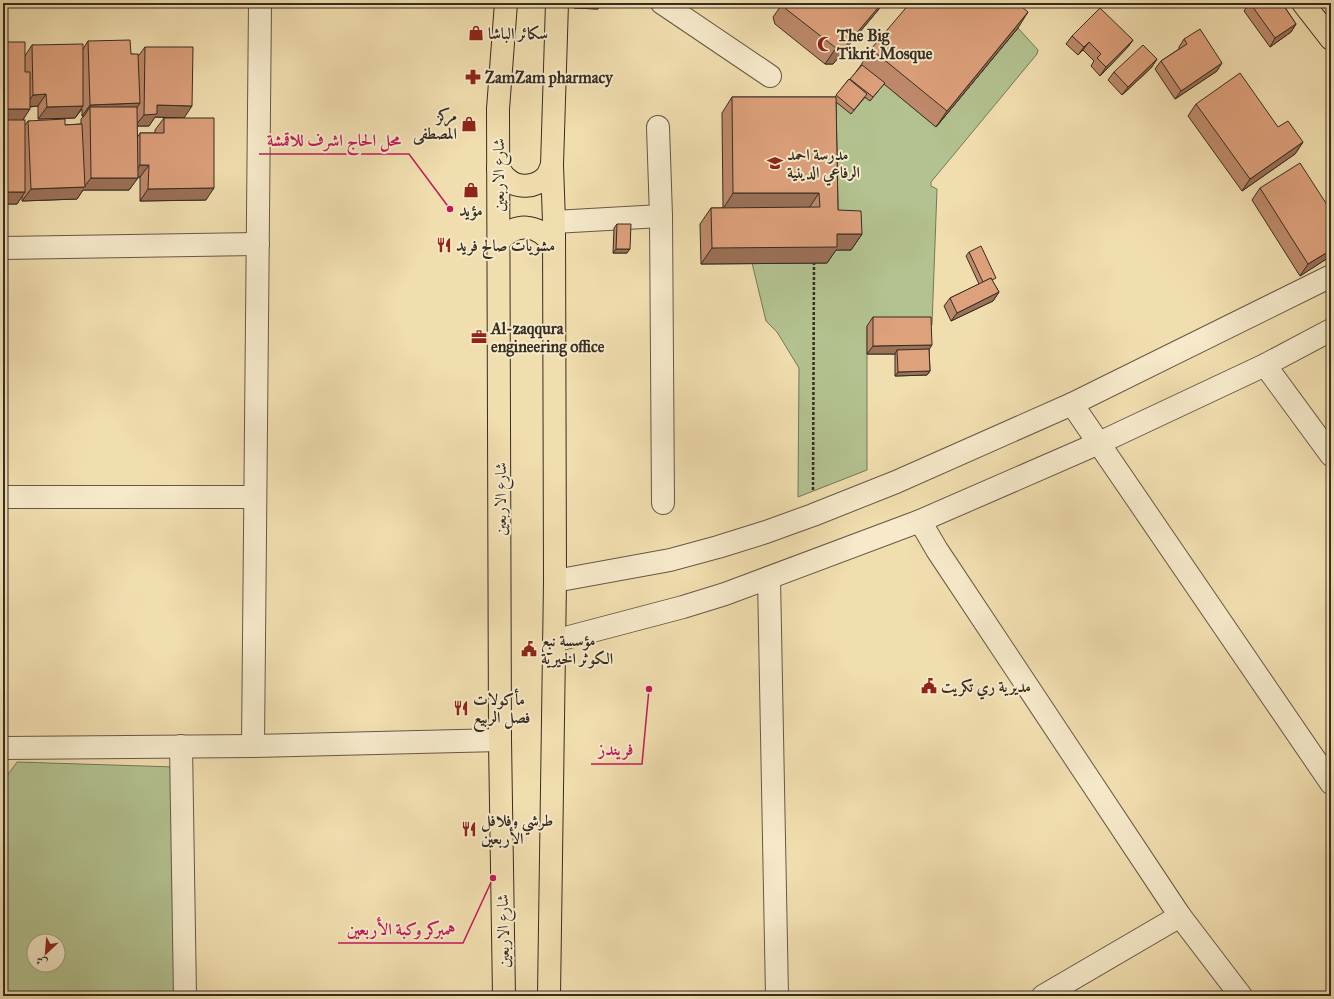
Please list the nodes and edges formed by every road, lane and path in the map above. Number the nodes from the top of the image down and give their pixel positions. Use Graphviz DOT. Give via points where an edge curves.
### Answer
graph roads {
  1 [pos="260,3"];
  2 [pos="506,3"];
  3 [pos="557,3"];
  4 [pos="662,3"];
  5 [pos="1303,3"];
  6 [pos="1331,39"];
  7 [pos="770,76"];
  8 [pos="658,127"];
  9 [pos="552,165"];
  10 [pos="498,168"];
  11 [pos="660,216"];
  12 [pos="554,222"];
  13 [pos="499,241"];
  14 [pos="258,244"];
  15 [pos="553,245"];
  16 [pos="3,248"];
  17 [pos="814,263"];
  18 [pos="1331,276"];
  19 [pos="1331,330"];
  20 [pos="1265,365"];
  21 [pos="1072,404"];
  22 [pos="1099,444"];
  23 [pos="1331,455"];
  24 [pos="3,497"];
  25 [pos="255,497"];
  26 [pos="662,503"];
  27 [pos="813,515"];
  28 [pos="920,521"];
  29 [pos="769,578"];
  30 [pos="555,581"];
  31 [pos="554,641"];
  32 [pos="500,740"];
  33 [pos="181,746"];
  34 [pos="253,746"];
  35 [pos="3,748"];
  36 [pos="1331,783"];
  37 [pos="1180,916"];
  38 [pos="185,996"];
  39 [pos="504,996"];
  40 [pos="549,996"];
  41 [pos="777,996"];
  42 [pos="1043,996"];
  43 [pos="1241,996"];
  1 -- 14 [label="street"];
  2 -- 10 [label="main road, شارع الاربعين" via="498,109"];
  3 -- 9 [label="main road"];
  4 -- 7 [label="street"];
  5 -- 6 [label="main road"];
  8 -- 11 [label="street"];
  9 -- 10 [label="main road" via="547,176 537,183 526,186 514,184 505,178"];
  9 -- 12 [label="main road"];
  10 -- 13 [label="main road, شارع الاربعين"];
  11 -- 12 [label="street"];
  11 -- 26 [label="street"];
  12 -- 15 [label="main road"];
  13 -- 15 [label="main road" via="513,230 532,228 548,237"];
  13 -- 32 [label="main road, شارع الاربعين"];
  14 -- 16 [label="street"];
  14 -- 25 [label="street"];
  15 -- 30 [label="main road"];
  17 -- 27 [label="path"];
  18 -- 21 [label="street"];
  19 -- 20 [label="street"];
  20 -- 22 [label="street"];
  20 -- 23 [label="street"];
  21 -- 22 [label="street"];
  21 -- 27 [label="street" via="896,482"];
  22 -- 28 [label="street"];
  22 -- 36 [label="street"];
  24 -- 25 [label="street"];
  25 -- 34 [label="street"];
  27 -- 30 [label="street" via="732,543 670,560"];
  28 -- 29 [label="street"];
  28 -- 37 [label="street"];
  29 -- 31 [label="street" via="683,607"];
  29 -- 41 [label="street"];
  30 -- 31 [label="main road"];
  31 -- 40 [label="main road"];
  32 -- 34 [label="street"];
  32 -- 39 [label="main road, شارع الاربعين"];
  33 -- 34 [label="street"];
  33 -- 35 [label="street"];
  33 -- 38 [label="street"];
  37 -- 42 [label="street"];
  37 -- 43 [label="street"];
}
